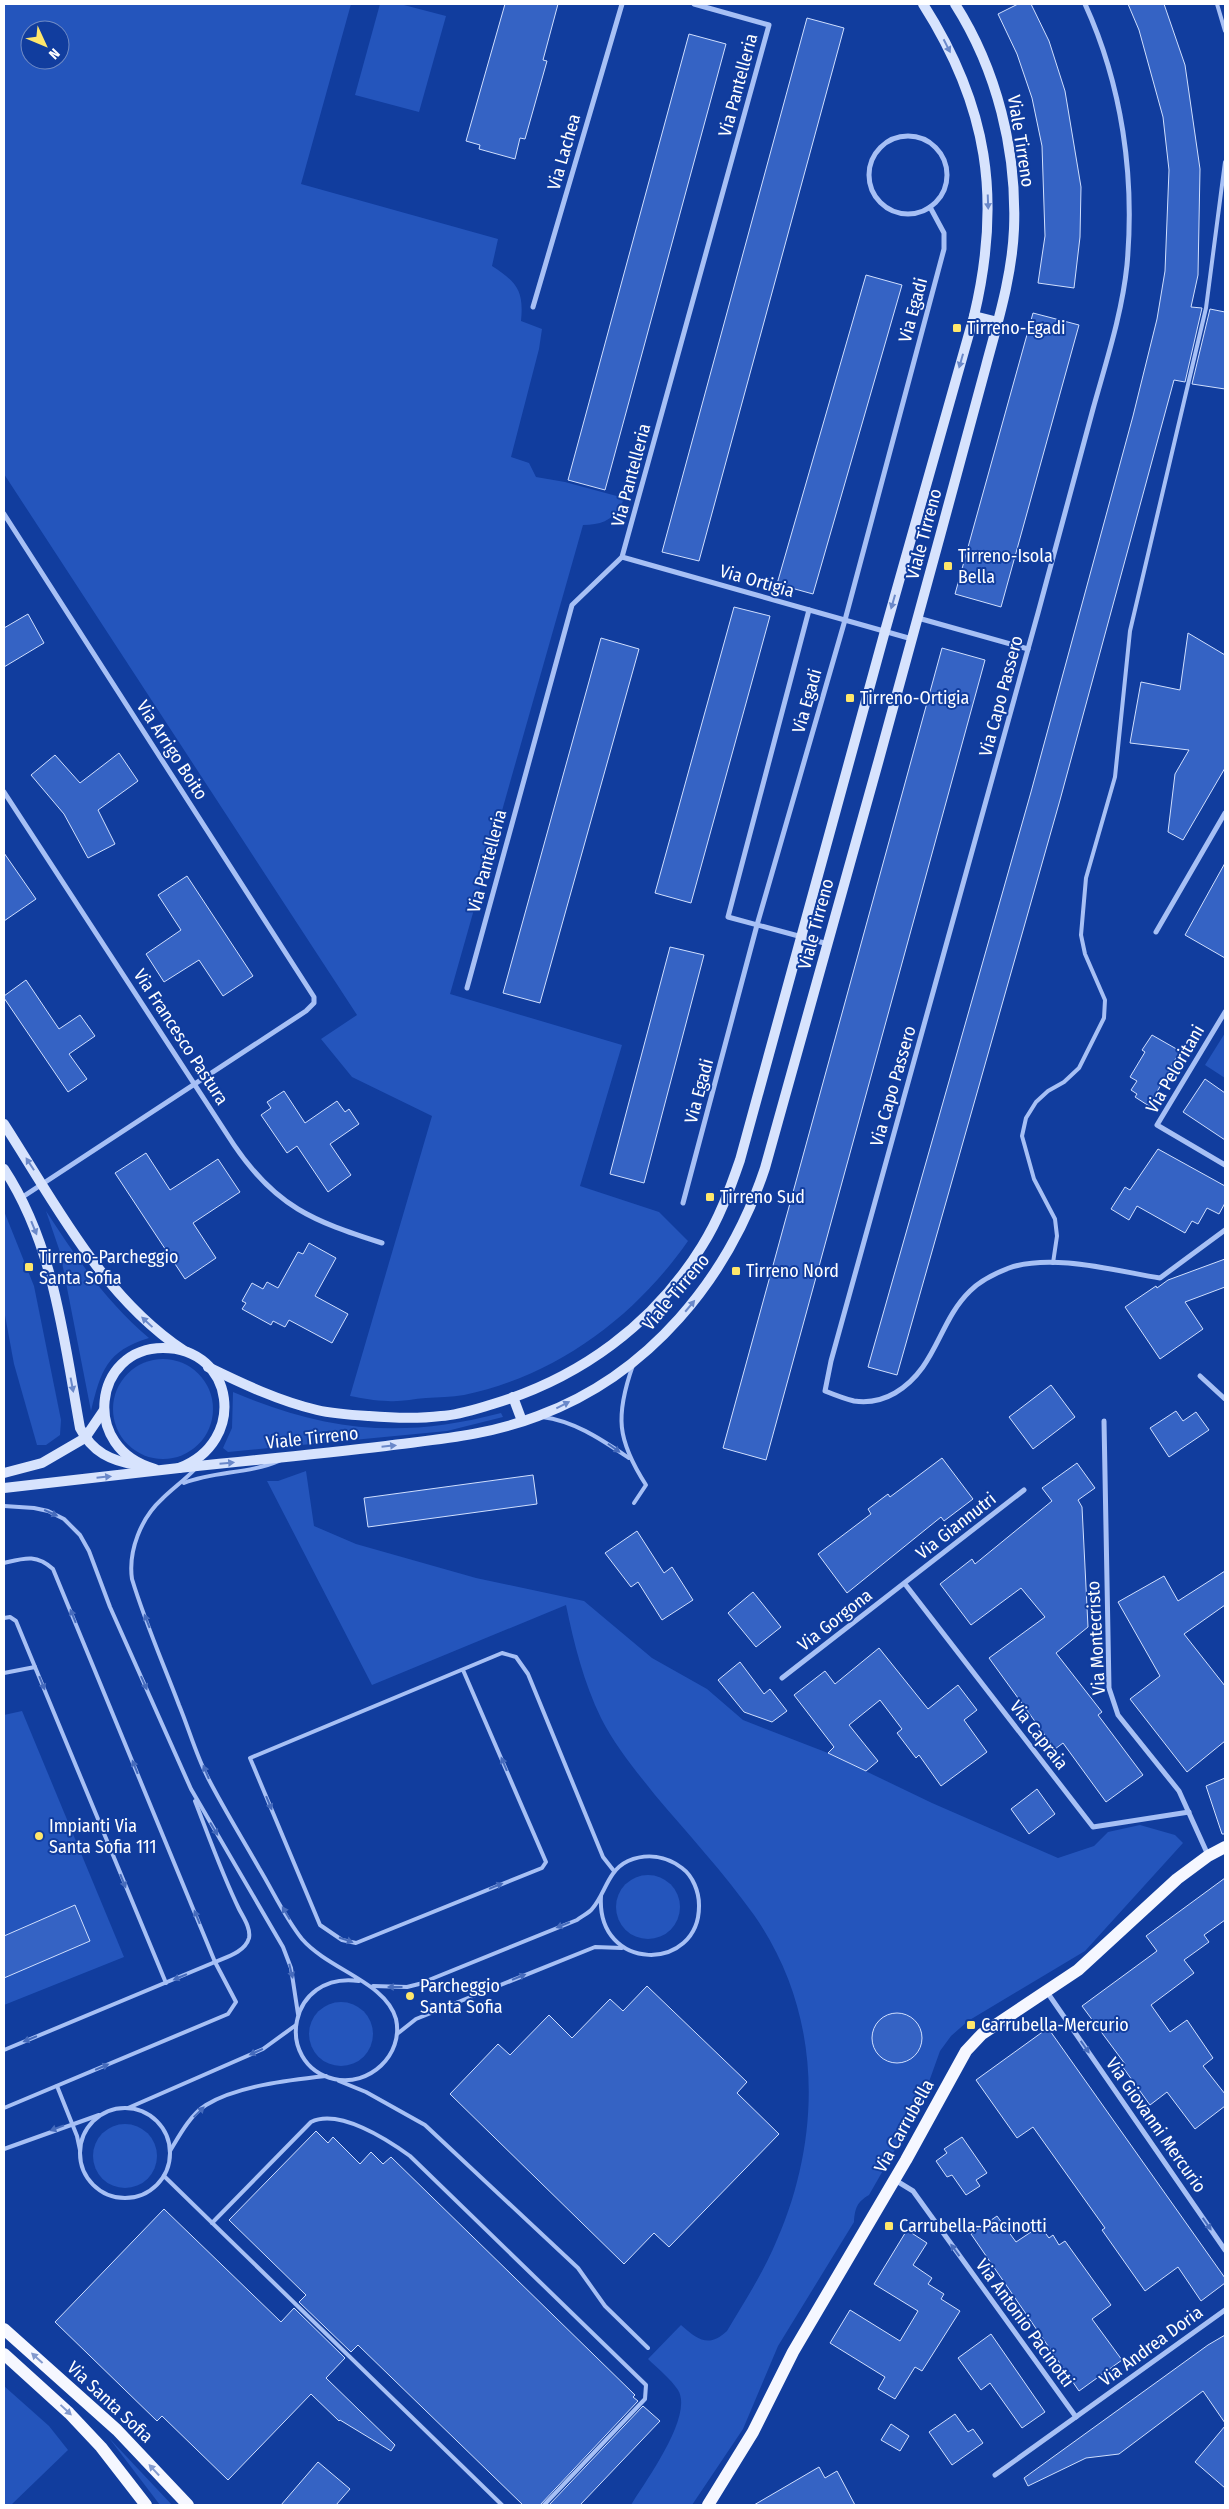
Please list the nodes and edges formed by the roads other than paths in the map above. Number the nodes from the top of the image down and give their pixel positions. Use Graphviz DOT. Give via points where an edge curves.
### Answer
graph roads {
  1 [pos="622,4"];
  2 [pos="694,4"];
  3 [pos="923,4"];
  4 [pos="955,4"];
  5 [pos="1085,4"];
  6 [pos="1217,4"];
  7 [pos="1225,31"];
  8 [pos="1225,162"];
  9 [pos="930,207"];
  10 [pos="533,307"];
  11 [pos="974,316"];
  12 [pos="998,322"];
  13 [pos="4,514"];
  14 [pos="622,557"];
  15 [pos="810,610"];
  16 [pos="918,618"];
  17 [pos="845,620"];
  18 [pos="885,631"];
  19 [pos="912,639"];
  20 [pos="1028,649"];
  21 [pos="4,792"];
  22 [pos="1225,812"];
  23 [pos="757,925"];
  24 [pos="1156,932"];
  25 [pos="801,936"];
  26 [pos="828,944"];
  27 [pos="467,988"];
  28 [pos="1225,1012"];
  29 [pos="195,1084"];
  30 [pos="4,1124"];
  31 [pos="1225,1165"];
  32 [pos="4,1169"];
  33 [pos="43,1184"];
  34 [pos="20,1198"];
  35 [pos="683,1203"];
  36 [pos="1225,1230"];
  37 [pos="382,1243"];
  38 [pos="1053,1263"];
  39 [pos="185,1352"];
  40 [pos="634,1361"];
  41 [pos="208,1367"];
  42 [pos="1200,1376"];
  43 [pos="513,1397"];
  44 [pos="1225,1399"];
  45 [pos="104,1410"];
  46 [pos="537,1417"];
  47 [pos="522,1421"];
  48 [pos="1104,1421"];
  49 [pos="85,1438"];
  50 [pos="211,1448"];
  51 [pos="288,1458"];
  52 [pos="629,1458"];
  53 [pos="143,1466"];
  54 [pos="198,1466"];
  55 [pos="179,1468"];
  56 [pos="155,1469"];
  57 [pos="4,1473"];
  58 [pos="182,1484"];
  59 [pos="4,1488"];
  60 [pos="1024,1490"];
  61 [pos="634,1503"];
  62 [pos="4,1506"];
  63 [pos="4,1562"];
  64 [pos="904,1584"];
  65 [pos="4,1618"];
  66 [pos="35,1667"];
  67 [pos="463,1670"];
  68 [pos="4,1673"];
  69 [pos="782,1678"];
  70 [pos="190,1789"];
  71 [pos="1189,1812"];
  72 [pos="1225,1847"];
  73 [pos="1208,1856"];
  74 [pos="614,1871"];
  75 [pos="600,1896"];
  76 [pos="622,1948"];
  77 [pos="215,1962"];
  78 [pos="359,1981"];
  79 [pos="166,1983"];
  80 [pos="373,1986"];
  81 [pos="1047,1992"];
  82 [pos="298,2014"];
  83 [pos="296,2025"];
  84 [pos="397,2034"];
  85 [pos="4,2050"];
  86 [pos="326,2076"];
  87 [pos="335,2079"];
  88 [pos="57,2086"];
  89 [pos="4,2108"];
  90 [pos="128,2108"];
  91 [pos="104,2114"];
  92 [pos="72,2123"];
  93 [pos="4,2149"];
  94 [pos="170,2151"];
  95 [pos="80,2153"];
  96 [pos="164,2176"];
  97 [pos="894,2180"];
  98 [pos="212,2223"];
  99 [pos="1225,2250"];
  100 [pos="1225,2310"];
  101 [pos="4,2329"];
  102 [pos="648,2348"];
  103 [pos="4,2354"];
  104 [pos="1076,2417"];
  105 [pos="995,2475"];
  106 [pos="146,2505"];
  107 [pos="188,2505"];
  108 [pos="502,2505"];
  109 [pos="544,2505"];
  110 [pos="708,2505"];
  1 -- 10 [label="street, Via Lachea"];
  2 -- 14 [label="street, Via Pantelleria" via="769,25"];
  3 -- 11 [label="street, Viale Tirreno, one-way" via="964,80 983,143 987,242"];
  4 -- 12 [label="street, Viale Tirreno" via="995,88 1010,154 1014,203 1012,256"];
  5 -- 20 [label="street, Via Capo Passero" via="1104,51 1124,138 1129,200 1126,268 1109,351"];
  6 -- 7 [label="lane"];
  8 -- 38 [label="lane" via="1206,308 1130,631 1115,776 1086,878 1081,935 1085,954 1105,1000 1104,1018 1079,1068 1036,1102 1026,1118 1022,1136 1034,1179 1055,1219 1057,1236"];
  9 -- 9 [label="street" via="941,195 947,179 945,163 937,148 924,139 892,138 879,148 870,162 868,178 873,194 884,206 899,213 915,213"];
  9 -- 17 [label="street, Via Egadi" via="944,233 944,249"];
  11 -- 12 [label="street"];
  11 -- 18 [label="street, Viale Tirreno, one-way"];
  12 -- 16 [label="street, Viale Tirreno"];
  13 -- 29 [label="street, Via Arrigo Boito" via="314,997 306,1011"];
  14 -- 15 [label="street, Via Ortigia"];
  14 -- 27 [label="street, Via Pantelleria" via="572,605"];
  15 -- 17 [label="street, Via Ortigia"];
  15 -- 23 [label="street" via="728,917"];
  16 -- 19 [label="street, Viale Tirreno"];
  16 -- 20 [label="street"];
  17 -- 18 [label="street, Via Ortigia"];
  17 -- 23 [label="street, Via Egadi"];
  18 -- 19 [label="street, Via Ortigia"];
  18 -- 25 [label="street, Viale Tirreno"];
  19 -- 26 [label="street, Viale Tirreno"];
  20 -- 38 [label="street, Via Capo Passero" via="831,1360 826,1392 855,1401 873,1401 889,1396 915,1378 927,1364 948,1323 970,1291 981,1282 1010,1268"];
  21 -- 29 [label="street, Via Francesco Pastura"];
  22 -- 24 [label="street"];
  23 -- 25 [label="street"];
  23 -- 35 [label="street, Via Egadi"];
  25 -- 26 [label="street"];
  25 -- 43 [label="street, Viale Tirreno" via="740,1160 728,1196 702,1246 671,1289 620,1339 552,1381"];
  40 -- 26 [label="street, Viale Tirreno, one-way" via="666,1333 700,1294 732,1246 754,1201"];
  28 -- 31 [label="street, Via Peloritani" via="1157,1124"];
  29 -- 33 [label="street"];
  29 -- 37 [label="street, Via Francesco Pastura" via="247,1163 284,1200 323,1222"];
  33 -- 30 [label="street, one-way"];
  32 -- 34 [label="street"];
  33 -- 34 [label="street"];
  39 -- 33 [label="street, one-way" via="119,1293 94,1262"];
  34 -- 49 [label="street, one-way" via="46,1259 80,1428"];
  36 -- 38 [label="street" via="1160,1278"];
  39 -- 41 [label="street"];
  39 -- 45 [label="street" via="162,1348 129,1360 120,1367 108,1387"];
  46 -- 40 [label="street, Viale Tirreno, one-way" via="608,1380"];
  40 -- 52 [label="lane" via="621,1412"];
  41 -- 43 [label="street, Viale Tirreno" via="273,1396 318,1410 344,1414 416,1418 443,1416"];
  41 -- 50 [label="street" via="221,1388 225,1413"];
  42 -- 44 [label="street"];
  43 -- 47 [label="street"];
  45 -- 49 [label="street"];
  45 -- 53 [label="street" via="108,1430 118,1448"];
  46 -- 47 [label="street, Viale Tirreno"];
  46 -- 52 [label="lane, one-way" via="575,1425 598,1436"];
  51 -- 47 [label="street, Viale Tirreno, one-way" via="447,1440"];
  48 -- 71 [label="street, Via Montecristo" via="1109,1688 1118,1715 1179,1792"];
  49 -- 53 [label="street" via="107,1458"];
  49 -- 57 [label="street" via="42,1463"];
  50 -- 54 [label="lane"];
  50 -- 55 [label="street"];
  54 -- 51 [label="street, Viale Tirreno, one-way"];
  51 -- 58 [label="lane" via="262,1468 202,1476"];
  52 -- 61 [label="lane" via="646,1485"];
  53 -- 56 [label="street"];
  54 -- 55 [label="street, Viale Tirreno"];
  54 -- 58 [label="lane"];
  55 -- 56 [label="street"];
  59 -- 56 [label="street, one-way"];
  78 -- 58 [label="lane, one-way" via="326,1961 300,1937 266,1880 207,1777 137,1595 130,1566 141,1527 160,1500"];
  60 -- 64 [label="street, Via Giannutri"];
  62 -- 70 [label="lane, one-way" via="48,1511 64,1519 80,1535"];
  77 -- 63 [label="lane, one-way" via="53,1569 43,1560 33,1558"];
  64 -- 69 [label="street, Via Gorgona"];
  64 -- 71 [label="street, Via Capraia" via="1094,1827"];
  65 -- 66 [label="lane" via="10,1617 16,1622"];
  66 -- 68 [label="lane"];
  66 -- 79 [label="lane, one-way"];
  67 -- 67 [label="lane, one-way" via="250,1758 320,1925 342,1940 356,1943 382,1934 542,1868 546,1862"];
  67 -- 74 [label="lane" via="502,1653 516,1657 528,1674 603,1857"];
  70 -- 77 [label="lane" via="249,1928 248,1938 238,1951"];
  70 -- 82 [label="lane, one-way" via="283,1947 291,1968"];
  71 -- 73 [label="street, Via Montecristo"];
  72 -- 73 [label="main road, Via Carrubella"];
  73 -- 81 [label="main road, Via Carrubella" via="1156,1897 1078,1970"];
  74 -- 75 [label="lane"];
  74 -- 76 [label="lane" via="642,1857 664,1859 684,1870 699,1897 699,1913 694,1928 673,1950 646,1956"];
  75 -- 76 [label="lane" via="604,1925"];
  75 -- 80 [label="lane, one-way" via="592,1910 577,1920 419,1984"];
  84 -- 76 [label="lane, one-way" via="416,2019 595,1947"];
  77 -- 79 [label="lane, one-way"];
  88 -- 77 [label="lane, one-way" via="228,2014 236,2002"];
  78 -- 80 [label="lane"];
  78 -- 82 [label="lane" via="346,1979 322,1986 304,2003"];
  79 -- 85 [label="lane, one-way"];
  80 -- 84 [label="lane" via="392,2007"];
  81 -- 97 [label="main road, Via Carrubella" via="982,2034 966,2051"];
  81 -- 99 [label="street, Via Giovanni Mercurio, one-way"];
  82 -- 83 [label="lane"];
  83 -- 86 [label="lane" via="296,2038 306,2061"];
  83 -- 90 [label="lane, one-way" via="263,2049"];
  84 -- 87 [label="lane" via="386,2061 376,2071 363,2078"];
  86 -- 87 [label="lane"];
  94 -- 86 [label="lane, one-way" via="204,2106 243,2091 295,2079"];
  87 -- 102 [label="lane" via="366,2092 425,2125 578,2268 605,2306"];
  88 -- 89 [label="lane"];
  88 -- 92 [label="lane"];
  90 -- 91 [label="lane"];
  90 -- 94 [label="lane" via="152,2117 167,2138"];
  91 -- 92 [label="lane"];
  91 -- 95 [label="lane" via="87,2129"];
  92 -- 93 [label="lane, one-way"];
  92 -- 95 [label="lane"];
  94 -- 96 [label="lane"];
  95 -- 96 [label="lane" via="88,2178 96,2187 113,2196 142,2194"];
  96 -- 98 [label="lane"];
  104 -- 97 [label="street, Via Antonio Pacinotti, one-way" via="913,2191"];
  97 -- 110 [label="main road, Via Carrubella" via="793,2352 753,2432"];
  98 -- 108 [label="lane"];
  98 -- 109 [label="lane" via="311,2122 319,2118 368,2130 410,2156 646,2385 645,2400"];
  100 -- 104 [label="street, Via Andrea Doria"];
  107 -- 101 [label="main road, Via Santa Sofia, one-way" via="117,2430"];
  103 -- 106 [label="main road, Via Santa Sofia, one-way" via="101,2447"];
  104 -- 105 [label="street, Via Andrea Doria"];
}
